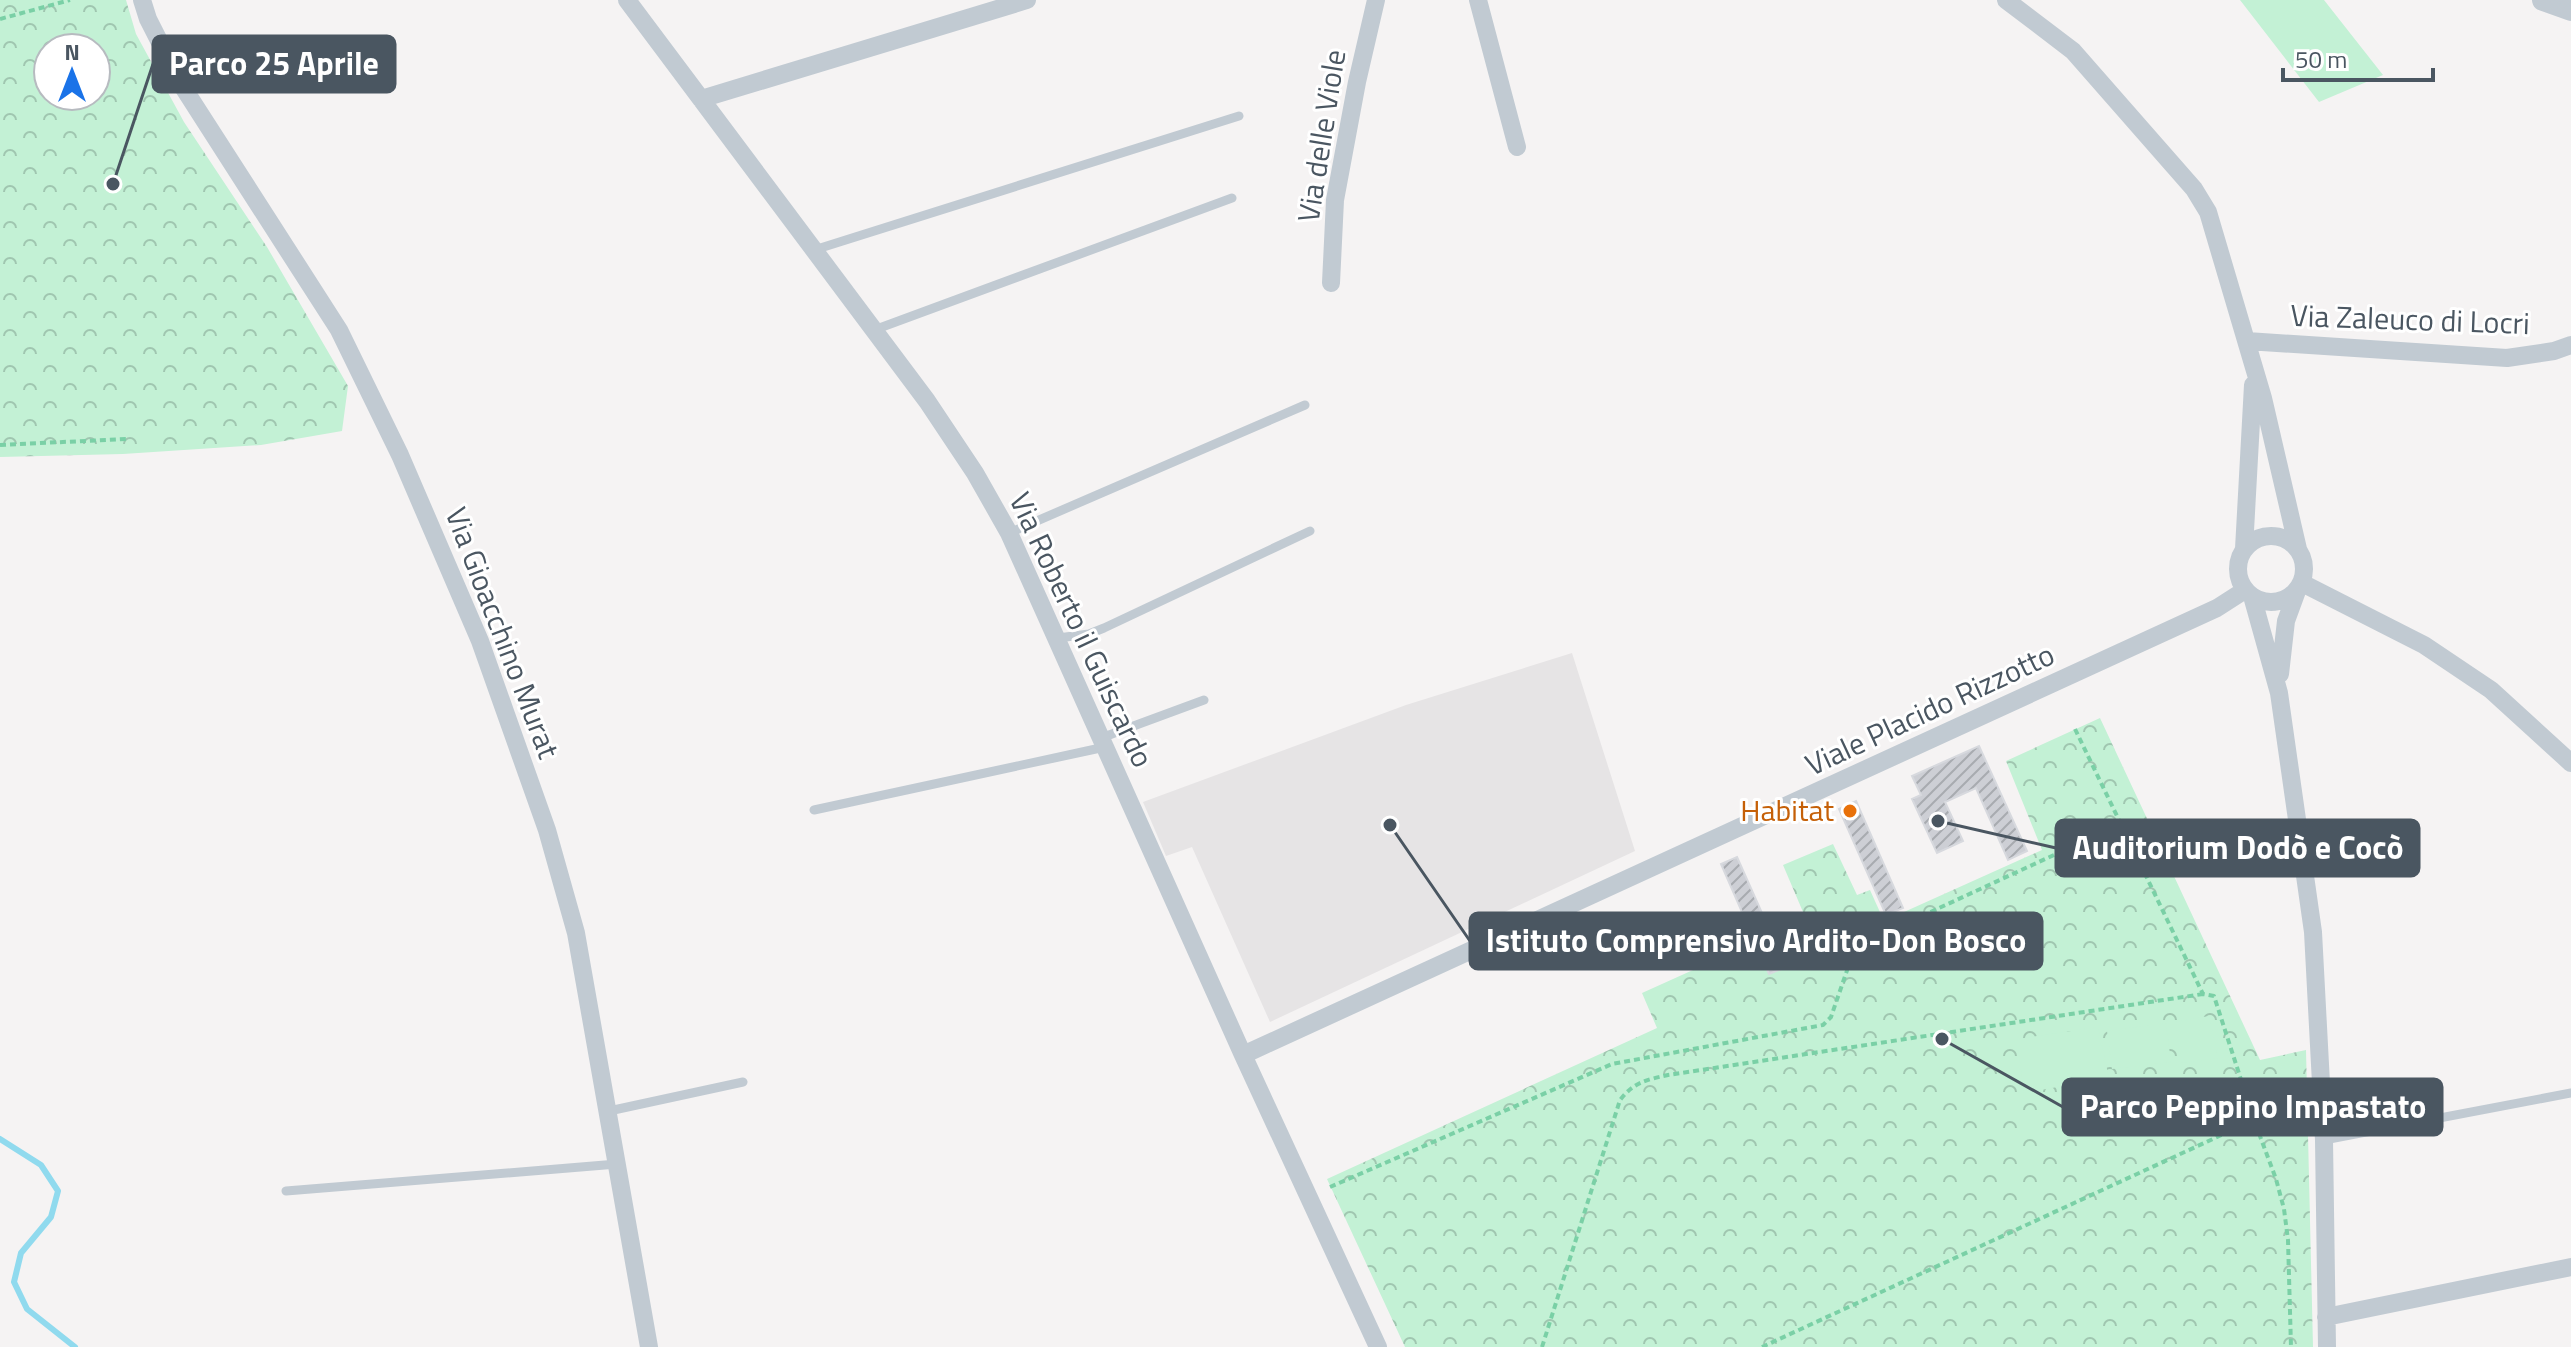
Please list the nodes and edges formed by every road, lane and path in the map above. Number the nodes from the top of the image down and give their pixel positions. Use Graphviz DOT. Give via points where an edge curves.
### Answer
graph roads {
  1 [pos="70,0"];
  2 [pos="142,0"];
  3 [pos="627,0"];
  4 [pos="1027,0"];
  5 [pos="1376,0"];
  6 [pos="1478,0"];
  7 [pos="2006,0"];
  8 [pos="2543,0"];
  9 [pos="2571,10"];
  10 [pos="0,19"];
  11 [pos="701,99"];
  12 [pos="1239,116"];
  13 [pos="1517,147"];
  14 [pos="1232,198"];
  15 [pos="814,250"];
  16 [pos="1331,283"];
  17 [pos="874,330"];
  18 [pos="2571,345"];
  19 [pos="2249,348"];
  20 [pos="1305,405"];
  21 [pos="126,439"];
  22 [pos="0,445"];
  23 [pos="1310,531"];
  24 [pos="1009,533"];
  25 [pos="2244,549"];
  26 [pos="2298,549"];
  27 [pos="2299,587"];
  28 [pos="2249,593"];
  29 [pos="1058,638"];
  30 [pos="2279,693"];
  31 [pos="1204,700"];
  32 [pos="2075,729"];
  33 [pos="1103,742"];
  34 [pos="2571,763"];
  35 [pos="814,810"];
  36 [pos="2121,824"];
  37 [pos="2203,994"];
  38 [pos="1243,1055"];
  39 [pos="743,1082"];
  40 [pos="2571,1093"];
  41 [pos="609,1111"];
  42 [pos="2254,1120"];
  43 [pos="2324,1140"];
  44 [pos="618,1164"];
  45 [pos="1330,1187"];
  46 [pos="286,1191"];
  47 [pos="2571,1267"];
  48 [pos="2326,1317"];
  49 [pos="649,1347"];
  50 [pos="1378,1347"];
  51 [pos="1542,1347"];
  52 [pos="1762,1347"];
  53 [pos="2291,1347"];
  54 [pos="2327,1347"];
  1 -- 10 [label="path"];
  2 -- 41 [label="street, Via Gioacchino Murat" via="181,84 339,330 480,641 547,830 572,918"];
  3 -- 11 [label="street, Via Roberto il Guiscardo"];
  4 -- 11 [label="street"];
  5 -- 16 [label="street, Via delle Viole" via="1335,200"];
  6 -- 13 [label="street"];
  7 -- 19 [label="street" via="2073,51 2194,189 2208,212"];
  8 -- 9 [label="street"];
  11 -- 15 [label="street, Via Roberto il Guiscardo"];
  12 -- 15 [label="lane"];
  14 -- 17 [label="lane"];
  15 -- 17 [label="street, Via Roberto il Guiscardo"];
  17 -- 24 [label="street, Via Roberto il Guiscardo" via="967,461"];
  18 -- 19 [label="street, Via Zaleuco di Locri" via="2507,358"];
  19 -- 25 [label="street" via="2253,420"];
  19 -- 26 [label="street"];
  20 -- 24 [label="lane"];
  21 -- 22 [label="path"];
  23 -- 29 [label="lane" via="1104,628"];
  24 -- 29 [label="street, Via Roberto il Guiscardo"];
  25 -- 26 [label="street" via="2271,535"];
  25 -- 28 [label="street" via="2238,569"];
  26 -- 27 [label="street" via="2305,565"];
  27 -- 28 [label="street" via="2289,597 2271,602"];
  27 -- 30 [label="street" via="2286,621"];
  27 -- 34 [label="street" via="2424,645 2491,690"];
  28 -- 30 [label="street"];
  28 -- 38 [label="street, Viale Placido Rizzotto"];
  29 -- 33 [label="street, Via Roberto il Guiscardo"];
  30 -- 43 [label="street" via="2313,932"];
  31 -- 33 [label="lane"];
  32 -- 36 [label="path"];
  33 -- 35 [label="lane"];
  33 -- 38 [label="street, Via Roberto il Guiscardo"];
  36 -- 37 [label="path"];
  36 -- 45 [label="path" via="1859,945 1831,1017 1823,1025 1602,1068"];
  37 -- 42 [label="path" via="2214,996"];
  37 -- 51 [label="path" via="1668,1075 1630,1086 1620,1100"];
  38 -- 50 [label="street, Via Roberto il Guiscardo"];
  39 -- 41 [label="lane"];
  40 -- 43 [label="lane"];
  41 -- 44 [label="street, Via Gioacchino Murat"];
  42 -- 52 [label="path"];
  42 -- 53 [label="path" via="2284,1209"];
  43 -- 48 [label="street"];
  44 -- 46 [label="lane"];
  44 -- 49 [label="street, Via Gioacchino Murat"];
  47 -- 48 [label="street"];
  48 -- 54 [label="street"];
}
